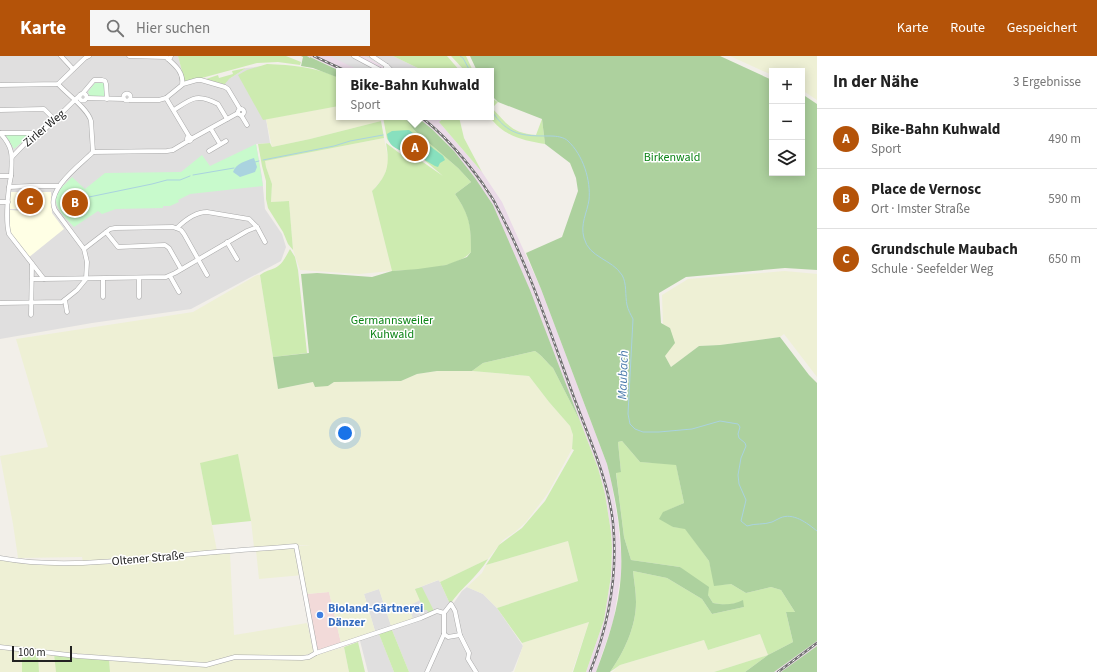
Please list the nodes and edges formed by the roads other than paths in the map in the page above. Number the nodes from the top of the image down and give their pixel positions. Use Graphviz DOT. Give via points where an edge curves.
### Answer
graph roads {
  1 [pos="60,56"];
  2 [pos="89,56"];
  3 [pos="129,56"];
  4 [pos="354,56"];
  5 [pos="372,56"];
  6 [pos="380,56"];
  7 [pos="168,57"];
  8 [pos="382,63"];
  9 [pos="387,66"];
  10 [pos="377,68"];
  11 [pos="73,69"];
  12 [pos="58,84"];
  13 [pos="182,84"];
  14 [pos="0,85"];
  15 [pos="81,94"];
  16 [pos="166,98"];
  17 [pos="106,99"];
  18 [pos="75,101"];
  19 [pos="0,110"];
  20 [pos="174,110"];
  21 [pos="240,112"];
  22 [pos="54,119"];
  23 [pos="227,119"];
  24 [pos="247,125"];
  25 [pos="211,129"];
  26 [pos="35,132"];
  27 [pos="0,133"];
  28 [pos="190,140"];
  29 [pos="226,141"];
  30 [pos="220,144"];
  31 [pos="209,151"];
  32 [pos="93,152"];
  33 [pos="12,157"];
  34 [pos="0,176"];
  35 [pos="11,176"];
  36 [pos="59,186"];
  37 [pos="9,187"];
  38 [pos="0,202"];
  39 [pos="8,202"];
  40 [pos="257,227"];
  41 [pos="177,228"];
  42 [pos="106,232"];
  43 [pos="228,242"];
  44 [pos="265,242"];
  45 [pos="84,249"];
  46 [pos="236,259"];
  47 [pos="198,260"];
  48 [pos="32,264"];
  49 [pos="181,269"];
  50 [pos="207,275"];
  51 [pos="170,276"];
  52 [pos="139,278"];
  53 [pos="32,279"];
  54 [pos="44,279"];
  55 [pos="86,279"];
  56 [pos="103,279"];
  57 [pos="179,292"];
  58 [pos="103,297"];
  59 [pos="139,297"];
  60 [pos="65,300"];
  61 [pos="31,302"];
  62 [pos="0,303"];
  63 [pos="67,312"];
  64 [pos="31,315"];
  65 [pos="0,558"];
  66 [pos="444,613"];
  67 [pos="444,634"];
  68 [pos="460,635"];
  69 [pos="0,647"];
  70 [pos="316,653"];
  71 [pos="427,672"];
  72 [pos="476,672"];
  1 -- 11 [label="street"];
  2 -- 11 [label="street"];
  3 -- 7 [label="street"];
  4 -- 10 [label="street"];
  5 -- 8 [label="street"];
  6 -- 8 [label="street"];
  7 -- 13 [label="street" via="180,71"];
  8 -- 9 [label="street"];
  11 -- 12 [label="street"];
  12 -- 14 [label="street"];
  12 -- 18 [label="street"];
  13 -- 16 [label="street"];
  13 -- 21 [label="street" via="201,80 225,87"];
  15 -- 17 [label="street" via="86,94 87,98"];
  15 -- 17 [label="street, Zirler Weg" via="94,80 102,80 106,84"];
  15 -- 18 [label="street, Zirler Weg"];
  16 -- 17 [label="street" via="130,100 131,96 128,94 124,99"];
  16 -- 20 [label="street"];
  18 -- 22 [label="street, Zirler Weg"];
  18 -- 32 [label="street" via="90,118"];
  19 -- 22 [label="street" via="44,110"];
  20 -- 23 [label="street" via="197,97 218,104"];
  20 -- 28 [label="street"];
  21 -- 23 [label="street"];
  21 -- 24 [label="street"];
  22 -- 26 [label="street, Zirler Weg" via="41,133"];
  23 -- 25 [label="street"];
  25 -- 28 [label="street"];
  25 -- 30 [label="street"];
  26 -- 27 [label="street"];
  26 -- 33 [label="street, Zirler Weg"];
  27 -- 33 [label="street" via="8,142"];
  28 -- 32 [label="street" via="167,151"];
  29 -- 30 [label="street"];
  30 -- 31 [label="street"];
  32 -- 36 [label="street"];
  33 -- 35 [label="street"];
  34 -- 35 [label="street"];
  35 -- 37 [label="street"];
  36 -- 37 [label="street"];
  36 -- 45 [label="street" via="54,196 53,207"];
  37 -- 39 [label="street"];
  38 -- 39 [label="street"];
  39 -- 48 [label="street" via="9,234"];
  40 -- 41 [label="street" via="249,219 203,212"];
  40 -- 43 [label="street"];
  40 -- 44 [label="street"];
  41 -- 42 [label="street" via="115,228"];
  41 -- 47 [label="street" via="184,234"];
  42 -- 45 [label="street"];
  42 -- 49 [label="street" via="118,247 165,245"];
  43 -- 46 [label="street"];
  43 -- 47 [label="street"];
  45 -- 55 [label="street" via="87,262"];
  47 -- 49 [label="street"];
  47 -- 50 [label="street"];
  48 -- 53 [label="street"];
  48 -- 54 [label="street"];
  49 -- 51 [label="street"];
  51 -- 52 [label="street"];
  51 -- 57 [label="street"];
  52 -- 56 [label="street"];
  52 -- 59 [label="street"];
  53 -- 54 [label="street"];
  53 -- 61 [label="street"];
  54 -- 55 [label="street"];
  55 -- 56 [label="street"];
  55 -- 60 [label="street"];
  56 -- 58 [label="street"];
  60 -- 61 [label="street"];
  60 -- 63 [label="street"];
  61 -- 62 [label="street"];
  61 -- 64 [label="street"];
  65 -- 70 [label="street, Oltener Straße" via="46,563 114,561 296,546"];
  66 -- 67 [label="street"];
  66 -- 68 [label="street" via="451,604"];
  66 -- 70 [label="street" via="437,611"];
  67 -- 68 [label="street" via="448,637"];
  67 -- 71 [label="street"];
  68 -- 72 [label="street" via="469,653 468,659"];
  69 -- 70 [label="street" via="77,656 206,665 235,657 293,658 309,657"];
}
